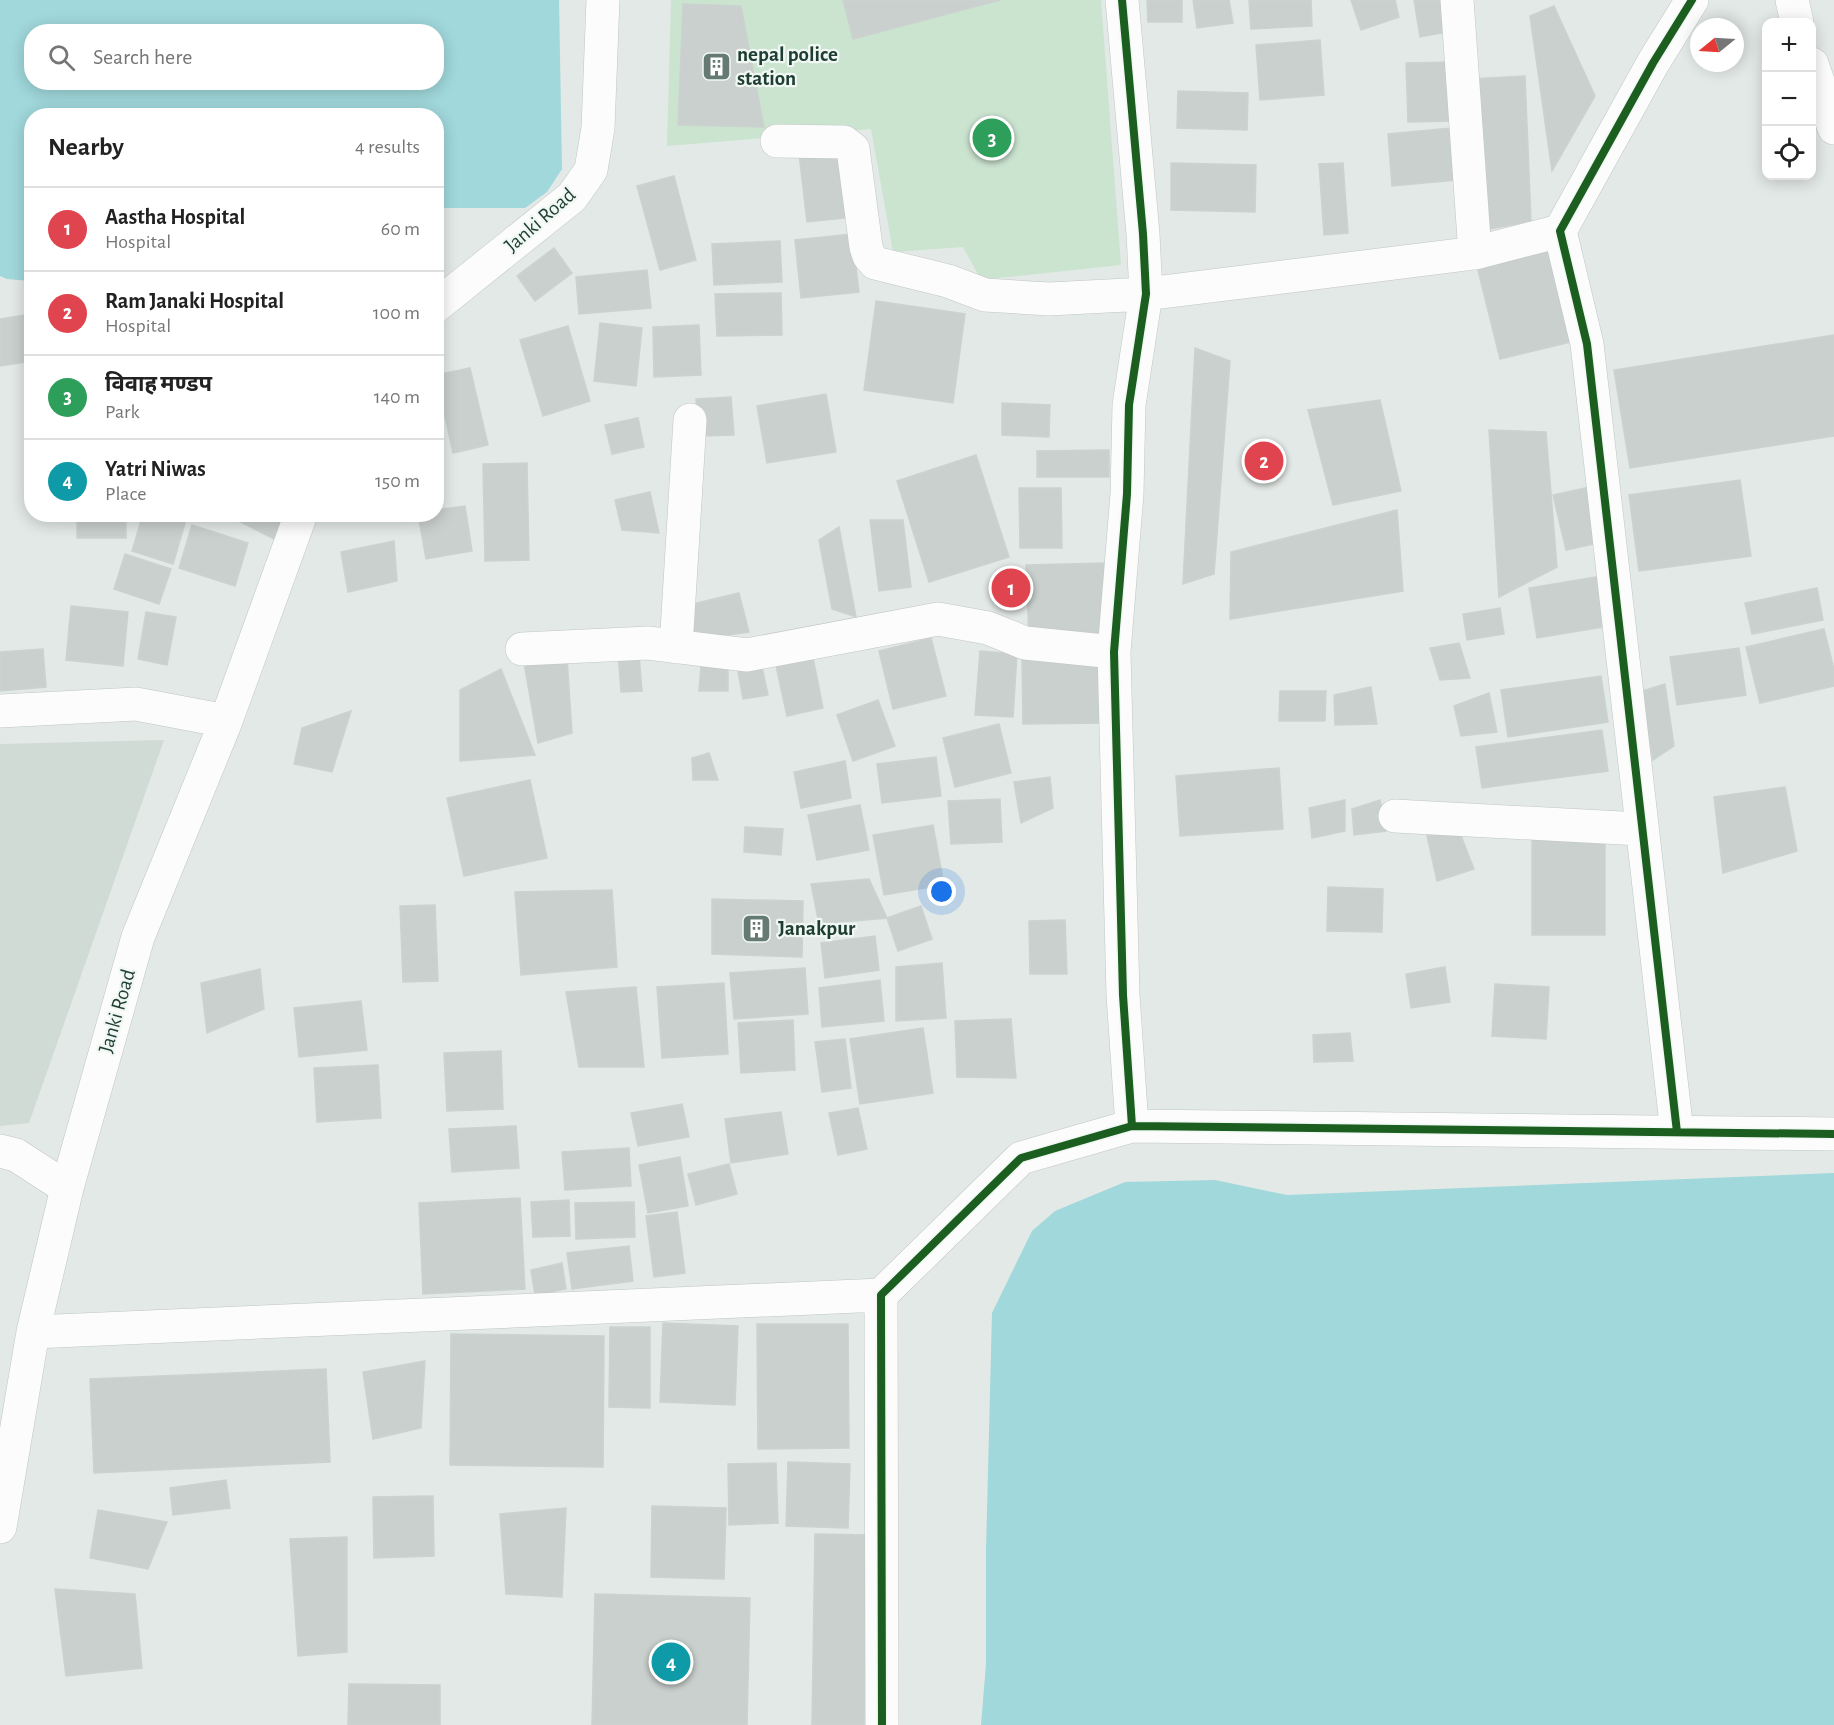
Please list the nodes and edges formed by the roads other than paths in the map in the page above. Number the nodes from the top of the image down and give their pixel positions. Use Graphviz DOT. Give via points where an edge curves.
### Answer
graph roads {
  1 [pos="603,0"];
  2 [pos="1122,0"];
  3 [pos="1457,0"];
  4 [pos="1692,0"];
  5 [pos="1792,0"];
  6 [pos="1796,18"];
  7 [pos="1815,72"];
  8 [pos="1834,129"];
  9 [pos="777,141"];
  10 [pos="1560,231"];
  11 [pos="1475,253"];
  12 [pos="1146,294"];
  13 [pos="444,300"];
  14 [pos="690,420"];
  15 [pos="298,522"];
  16 [pos="676,647"];
  17 [pos="522,649"];
  18 [pos="1114,652"];
  19 [pos="0,711"];
  20 [pos="226,721"];
  21 [pos="1395,816"];
  22 [pos="1641,829"];
  23 [pos="1132,1126"];
  24 [pos="1677,1131"];
  25 [pos="1834,1134"];
  26 [pos="0,1151"];
  27 [pos="67,1188"];
  28 [pos="881,1295"];
  29 [pos="33,1332"];
  30 [pos="0,1527"];
  31 [pos="882,1725"];
  1 -- 13 [label="street, Janki Road" via="598,128 591,170 572,197"];
  2 -- 12 [label="street"];
  3 -- 11 [label="street"];
  4 -- 10 [label="street"];
  5 -- 6 [label="street"];
  7 -- 8 [label="street"];
  9 -- 12 [label="street" via="844,142 853,149 866,247 875,263 948,281 985,295 1049,299"];
  10 -- 11 [label="street"];
  10 -- 22 [label="street" via="1587,344"];
  11 -- 12 [label="street"];
  12 -- 18 [label="street" via="1129,405 1127,494"];
  14 -- 16 [label="street"];
  15 -- 20 [label="street, Janki Road"];
  16 -- 17 [label="street" via="648,643"];
  16 -- 18 [label="street" via="747,655 938,619 988,628 1025,644"];
  18 -- 23 [label="street" via="1122,995"];
  19 -- 20 [label="street" via="136,704"];
  20 -- 27 [label="street, Janki Road" via="138,937"];
  21 -- 22 [label="street"];
  22 -- 24 [label="street"];
  23 -- 24 [label="street"];
  23 -- 28 [label="street" via="1021,1158"];
  24 -- 25 [label="street"];
  26 -- 27 [label="street" via="16,1155"];
  27 -- 29 [label="street, Janki Road"];
  28 -- 29 [label="street"];
  28 -- 31 [label="street"];
  29 -- 30 [label="street, Janki Road"];
}
